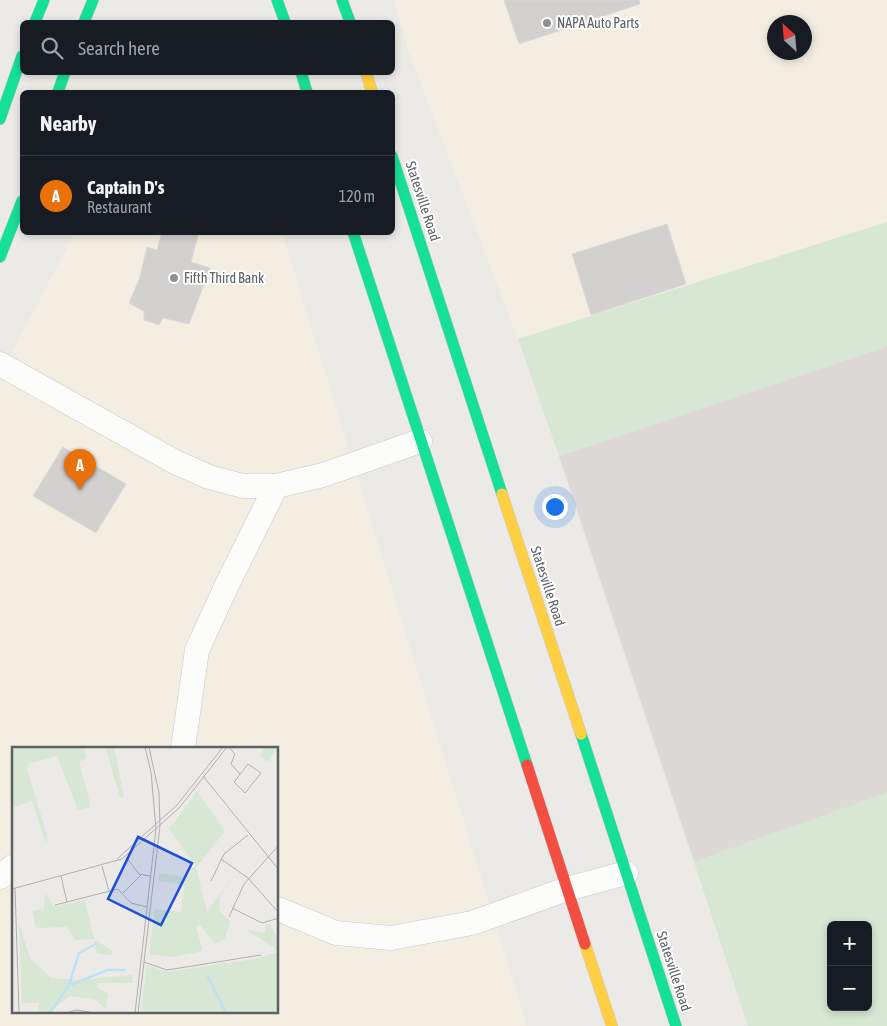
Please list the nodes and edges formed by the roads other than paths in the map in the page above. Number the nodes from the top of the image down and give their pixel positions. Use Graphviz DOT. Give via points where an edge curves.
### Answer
graph roads {
  1 [pos="44,0"];
  2 [pos="277,0"];
  3 [pos="342,0"];
  4 [pos="93,2"];
  5 [pos="36,20"];
  6 [pos="85,20"];
  7 [pos="284,20"];
  8 [pos="349,20"];
  9 [pos="20,62"];
  10 [pos="64,75"];
  11 [pos="302,75"];
  12 [pos="367,75"];
  13 [pos="59,90"];
  14 [pos="307,90"];
  15 [pos="371,90"];
  16 [pos="0,119"];
  17 [pos="395,165"];
  18 [pos="20,206"];
  19 [pos="353,235"];
  20 [pos="0,257"];
  21 [pos="0,364"];
  22 [pos="420,441"];
  23 [pos="276,486"];
  24 [pos="183,747"];
  25 [pos="12,868"];
  26 [pos="626,873"];
  27 [pos="0,877"];
  28 [pos="567,889"];
  29 [pos="279,909"];
  30 [pos="612,1026"];
  31 [pos="676,1026"];
  1 -- 5 [label="main road"];
  2 -- 7 [label="main road"];
  3 -- 8 [label="main road"];
  4 -- 6 [label="main road"];
  9 -- 16 [label="main road"];
  10 -- 13 [label="main road"];
  11 -- 14 [label="main road"];
  12 -- 15 [label="main road"];
  17 -- 26 [label="main road, Statesville Road"];
  18 -- 20 [label="main road"];
  19 -- 22 [label="main road"];
  21 -- 23 [label="street" via="175,462 209,477 243,486"];
  22 -- 23 [label="street" via="323,475"];
  22 -- 28 [label="main road"];
  23 -- 24 [label="street" via="198,650"];
  25 -- 27 [label="street"];
  26 -- 28 [label="street"];
  26 -- 31 [label="main road, Statesville Road"];
  28 -- 29 [label="street" via="472,923 391,938 336,933"];
  28 -- 30 [label="main road"];
}
